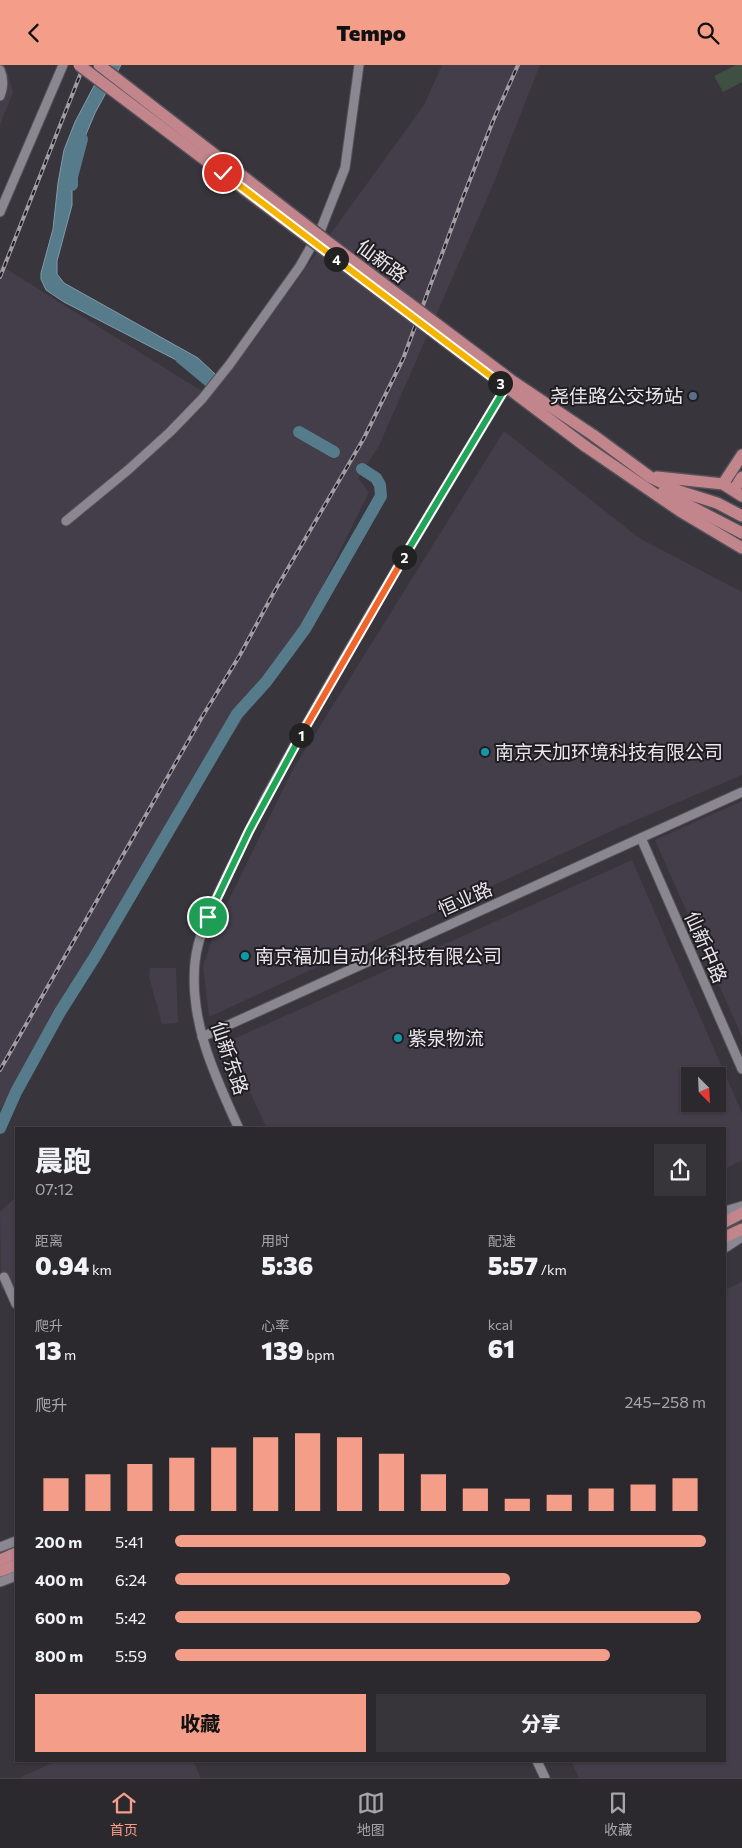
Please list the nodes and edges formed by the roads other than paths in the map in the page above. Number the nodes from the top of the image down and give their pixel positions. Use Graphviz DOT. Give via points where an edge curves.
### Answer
graph roads {
  1 [pos="63,65"];
  2 [pos="79,65"];
  3 [pos="99,65"];
  4 [pos="359,65"];
  5 [pos="0,70"];
  6 [pos="0,96"];
  7 [pos="0,213"];
  8 [pos="506,387"];
  9 [pos="742,455"];
  10 [pos="610,465"];
  11 [pos="650,477"];
  12 [pos="742,477"];
  13 [pos="733,490"];
  14 [pos="742,516"];
  15 [pos="66,521"];
  16 [pos="742,533"];
  17 [pos="742,548"];
  18 [pos="742,792"];
  19 [pos="641,838"];
  20 [pos="202,1037"];
  21 [pos="742,1069"];
  22 [pos="238,1127"];
  23 [pos="742,1206"];
  24 [pos="726,1211"];
  25 [pos="742,1213"];
  26 [pos="726,1221"];
  27 [pos="742,1229"];
  28 [pos="726,1237"];
  29 [pos="742,1237"];
  30 [pos="726,1246"];
  31 [pos="4,1277"];
  32 [pos="15,1302"];
  33 [pos="15,1541"];
  34 [pos="0,1547"];
  35 [pos="15,1553"];
  36 [pos="0,1560"];
  37 [pos="15,1565"];
  38 [pos="0,1571"];
  39 [pos="15,1576"];
  40 [pos="0,1583"];
  41 [pos="537,1762"];
  42 [pos="545,1778"];
  1 -- 7 [label="street"];
  2 -- 8 [label="main road, 仙新路, bridge"];
  3 -- 11 [label="main road, 仙新路, bridge" via="512,381"];
  4 -- 15 [label="street" via="345,168 321,229 300,266 202,399 128,470"];
  5 -- 6 [label="street" via="3,88"];
  8 -- 10 [label="main road, 仙新路, bridge"];
  8 -- 20 [label="street, 仙新东路" via="294,747 208,917 196,960 194,989"];
  9 -- 13 [label="main road"];
  10 -- 16 [label="main road, 仙新路"];
  10 -- 17 [label="main road, 仙新路"];
  11 -- 13 [label="main road"];
  11 -- 14 [label="main road, 仙新路"];
  12 -- 13 [label="main road"];
  18 -- 19 [label="street, 恒业路"];
  19 -- 20 [label="street, 恒业路"];
  19 -- 21 [label="street, 仙新中路"];
  20 -- 22 [label="street, 仙新东路"];
  23 -- 24 [label="street"];
  25 -- 26 [label="main road"];
  27 -- 28 [label="main road"];
  29 -- 30 [label="street"];
  31 -- 32 [label="street"];
  33 -- 34 [label="street"];
  35 -- 36 [label="main road"];
  37 -- 38 [label="main road"];
  39 -- 40 [label="street"];
  41 -- 42 [label="street"];
}
